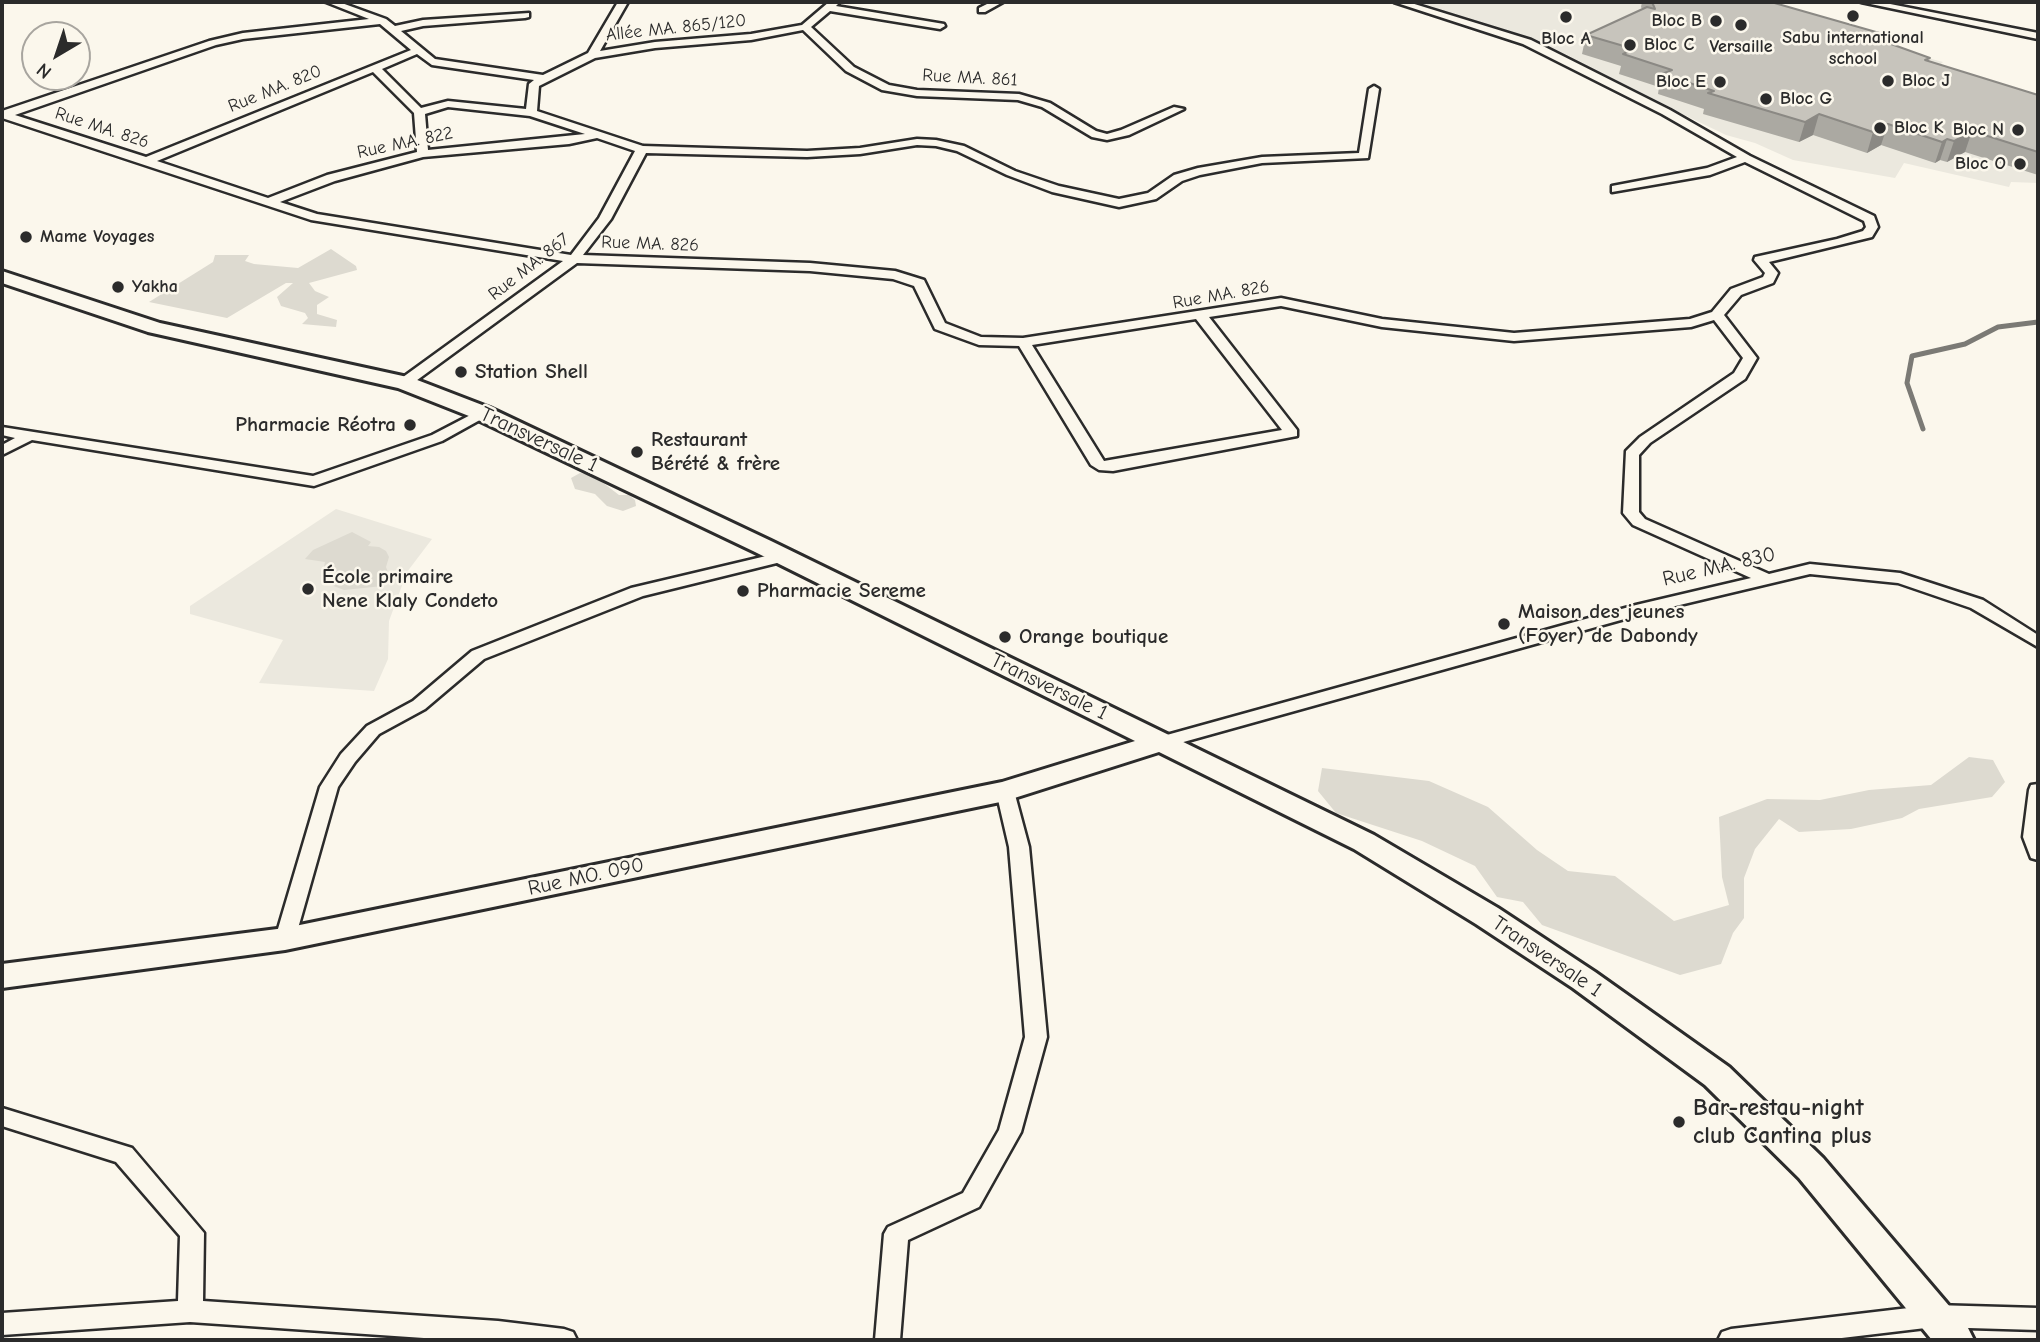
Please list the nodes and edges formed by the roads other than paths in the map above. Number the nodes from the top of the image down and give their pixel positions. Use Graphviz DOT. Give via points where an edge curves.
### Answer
graph roads {
  1 [pos="331,2"];
  2 [pos="623,2"];
  3 [pos="998,2"];
  4 [pos="1399,2"];
  5 [pos="1866,2"];
  6 [pos="832,5"];
  7 [pos="982,10"];
  8 [pos="524,15"];
  9 [pos="382,21"];
  10 [pos="940,26"];
  11 [pos="806,27"];
  12 [pos="392,30"];
  13 [pos="2038,36"];
  14 [pos="416,51"];
  15 [pos="592,55"];
  16 [pos="374,67"];
  17 [pos="542,78"];
  18 [pos="1374,89"];
  19 [pos="1178,109"];
  20 [pos="419,112"];
  21 [pos="531,113"];
  22 [pos="3,115"];
  23 [pos="596,135"];
  24 [pos="642,149"];
  25 [pos="423,154"];
  26 [pos="1746,158"];
  27 [pos="147,161"];
  28 [pos="1616,189"];
  29 [pos="268,202"];
  30 [pos="574,259"];
  31 [pos="2,277"];
  32 [pos="1717,315"];
  33 [pos="1200,316"];
  34 [pos="1023,342"];
  35 [pos="404,383"];
  36 [pos="482,413"];
  37 [pos="2,431"];
  38 [pos="31,435"];
  39 [pos="2,451"];
  40 [pos="783,557"];
  41 [pos="1767,579"];
  42 [pos="2038,642"];
  43 [pos="1162,742"];
  44 [pos="2038,790"];
  45 [pos="1005,791"];
  46 [pos="2038,853"];
  47 [pos="285,939"];
  48 [pos="2,976"];
  49 [pos="2,1117"];
  50 [pos="190,1311"];
  51 [pos="1934,1316"];
  52 [pos="2038,1319"];
  53 [pos="2,1324"];
  54 [pos="564,1340"];
  55 [pos="887,1340"];
  56 [pos="1731,1340"];
  57 [pos="1955,1340"];
  1 -- 9 [label="street"];
  2 -- 15 [label="street"];
  3 -- 7 [label="street"];
  4 -- 26 [label="street" via="1527,42"];
  5 -- 13 [label="street"];
  6 -- 10 [label="street"];
  6 -- 11 [label="street"];
  8 -- 12 [label="street"];
  9 -- 12 [label="street"];
  9 -- 22 [label="street" via="213,43"];
  11 -- 15 [label="street, Allée MA. 865/120"];
  11 -- 19 [label="street, Rue MA. 861" via="850,69 886,88 1019,97 1046,105 1092,134 1107,138"];
  12 -- 14 [label="street"];
  14 -- 16 [label="street, Rue MA. 820"];
  14 -- 17 [label="street" via="432,62"];
  15 -- 17 [label="street, Allée MA. 865/120"];
  16 -- 20 [label="street"];
  16 -- 27 [label="street, Rue MA. 820"];
  17 -- 21 [label="street" via="534,84"];
  18 -- 24 [label="street" via="1364,156 1262,160 1198,172 1178,178 1152,196 1119,203 1056,189 960,148 936,143 807,154"];
  20 -- 21 [label="street" via="457,104"];
  20 -- 25 [label="street"];
  21 -- 23 [label="street"];
  22 -- 27 [label="street, Rue MA. 826"];
  23 -- 24 [label="street"];
  23 -- 25 [label="street, Rue MA. 822"];
  24 -- 30 [label="street, Rue MA. 867" via="605,219"];
  25 -- 29 [label="street, Rue MA. 822" via="331,178"];
  26 -- 28 [label="street" via="1710,171"];
  26 -- 32 [label="street" via="1870,219 1872,227 1868,234 1760,260 1772,273 1768,280 1736,292"];
  27 -- 29 [label="street, Rue MA. 826"];
  29 -- 30 [label="street, Rue MA. 826" via="315,217"];
  30 -- 34 [label="street, Rue MA. 826" via="810,267 895,275 919,283 940,326 979,341"];
  30 -- 35 [label="street, Rue MA. 867"];
  31 -- 35 [label="main road, Transversale 1" via="155,328"];
  32 -- 33 [label="street, Rue MA. 826" via="1691,323 1514,337 1382,323 1281,302"];
  32 -- 41 [label="street" via="1750,358 1740,376 1645,440 1632,454 1631,513 1639,522"];
  33 -- 34 [label="street, Rue MA. 826"];
  33 -- 34 [label="street" via="1292,433 1098,465"];
  35 -- 36 [label="main road, Transversale 1"];
  36 -- 38 [label="street" via="437,438 314,481"];
  36 -- 40 [label="main road, Transversale 1"];
  37 -- 38 [label="street"];
  38 -- 39 [label="street"];
  40 -- 43 [label="main road, Transversale 1"];
  40 -- 47 [label="street" via="637,592 478,655 419,705 373,730 329,787"];
  41 -- 42 [label="street, Rue MA. 830" via="1810,569 1900,578 1977,604"];
  41 -- 43 [label="street, Rue MA. 830" via="1642,609"];
  43 -- 45 [label="street, Rue MO. 090"];
  43 -- 51 [label="main road, Transversale 1" via="1364,842 1584,980 1717,1076 1811,1168"];
  44 -- 46 [label="street" via="2033,837"];
  45 -- 47 [label="street, Rue MO. 090"];
  45 -- 55 [label="street" via="1019,847 1035,1037 1010,1132 971,1200 896,1234"];
  47 -- 48 [label="street, Rue MO. 090"];
  49 -- 50 [label="street" via="124,1155 192,1233"];
  50 -- 53 [label="street"];
  50 -- 54 [label="street"];
  51 -- 52 [label="street"];
  51 -- 56 [label="street"];
  51 -- 57 [label="main road, Transversale 1"];
}
